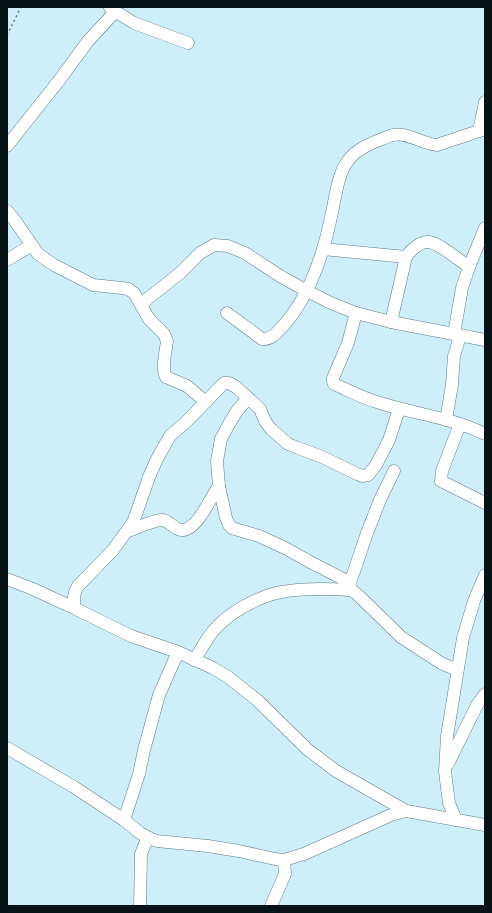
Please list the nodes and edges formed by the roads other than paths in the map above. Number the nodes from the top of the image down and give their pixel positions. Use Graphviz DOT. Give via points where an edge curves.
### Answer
graph roads {
  1 [pos="112,9"];
  2 [pos="188,43"];
  3 [pos="485,102"];
  4 [pos="482,130"];
  5 [pos="7,146"];
  6 [pos="7,211"];
  7 [pos="485,228"];
  8 [pos="32,245"];
  9 [pos="323,249"];
  10 [pos="406,257"];
  11 [pos="7,260"];
  12 [pos="469,267"];
  13 [pos="307,291"];
  14 [pos="140,304"];
  15 [pos="227,313"];
  16 [pos="356,313"];
  17 [pos="391,322"];
  18 [pos="457,335"];
  19 [pos="485,340"];
  20 [pos="248,398"];
  21 [pos="206,402"];
  22 [pos="400,409"];
  23 [pos="446,420"];
  24 [pos="460,424"];
  25 [pos="485,434"];
  26 [pos="394,471"];
  27 [pos="219,486"];
  28 [pos="485,503"];
  29 [pos="126,532"];
  30 [pos="485,575"];
  31 [pos="7,579"];
  32 [pos="348,586"];
  33 [pos="74,608"];
  34 [pos="178,652"];
  35 [pos="194,660"];
  36 [pos="457,670"];
  37 [pos="485,694"];
  38 [pos="7,748"];
  39 [pos="445,771"];
  40 [pos="406,811"];
  41 [pos="124,820"];
  42 [pos="456,820"];
  43 [pos="482,823"];
  44 [pos="149,838"];
  45 [pos="284,860"];
  46 [pos="140,906"];
  47 [pos="271,906"];
  1 -- 2 [label="street" via="134,23"];
  1 -- 5 [label="street"];
  3 -- 4 [label="street"];
  4 -- 9 [label="street" via="437,145 393,135 354,153 342,171"];
  6 -- 8 [label="street"];
  7 -- 12 [label="street"];
  8 -- 11 [label="street"];
  8 -- 14 [label="street" via="46,260 93,285 128,289 134,293"];
  9 -- 10 [label="street"];
  9 -- 13 [label="street"];
  10 -- 12 [label="street" via="420,244 429,242"];
  10 -- 17 [label="street"];
  12 -- 18 [label="street" via="462,288"];
  13 -- 14 [label="street" via="236,249 214,245 200,253 180,273"];
  13 -- 15 [label="street" via="288,320 270,339 260,338"];
  13 -- 16 [label="street"];
  14 -- 21 [label="street" via="149,320 166,338 166,377 184,383"];
  16 -- 17 [label="street"];
  16 -- 22 [label="street" via="333,383 375,402"];
  17 -- 18 [label="street"];
  18 -- 19 [label="street"];
  18 -- 23 [label="street"];
  20 -- 21 [label="street" via="226,382"];
  20 -- 22 [label="street" via="260,409 271,429 288,444 367,476 372,472 389,440"];
  20 -- 27 [label="street" via="221,439 217,461"];
  21 -- 29 [label="street" via="166,443 149,477 134,520"];
  22 -- 23 [label="street"];
  23 -- 24 [label="street"];
  24 -- 25 [label="street"];
  24 -- 28 [label="street" via="442,471 441,481"];
  26 -- 32 [label="street" via="380,500"];
  27 -- 29 [label="street" via="199,519 187,530 162,520"];
  27 -- 32 [label="street" via="226,518 232,528 259,536 285,548"];
  29 -- 33 [label="street" via="78,586 74,593"];
  30 -- 36 [label="street" via="463,638"];
  31 -- 33 [label="street"];
  32 -- 35 [label="street" via="265,596 226,619 213,632"];
  32 -- 36 [label="street" via="407,641"];
  33 -- 34 [label="street" via="131,636"];
  34 -- 35 [label="street"];
  34 -- 41 [label="street" via="159,695 139,774"];
  35 -- 40 [label="street" via="233,681 257,700 307,749 336,771"];
  36 -- 39 [label="street" via="447,736"];
  37 -- 39 [label="street" via="477,705"];
  38 -- 41 [label="street"];
  39 -- 42 [label="street" via="449,804"];
  40 -- 42 [label="street"];
  40 -- 45 [label="street"];
  41 -- 44 [label="street"];
  42 -- 43 [label="street"];
  44 -- 45 [label="street"];
  44 -- 46 [label="street" via="141,854"];
  45 -- 47 [label="street" via="285,874"];
}
